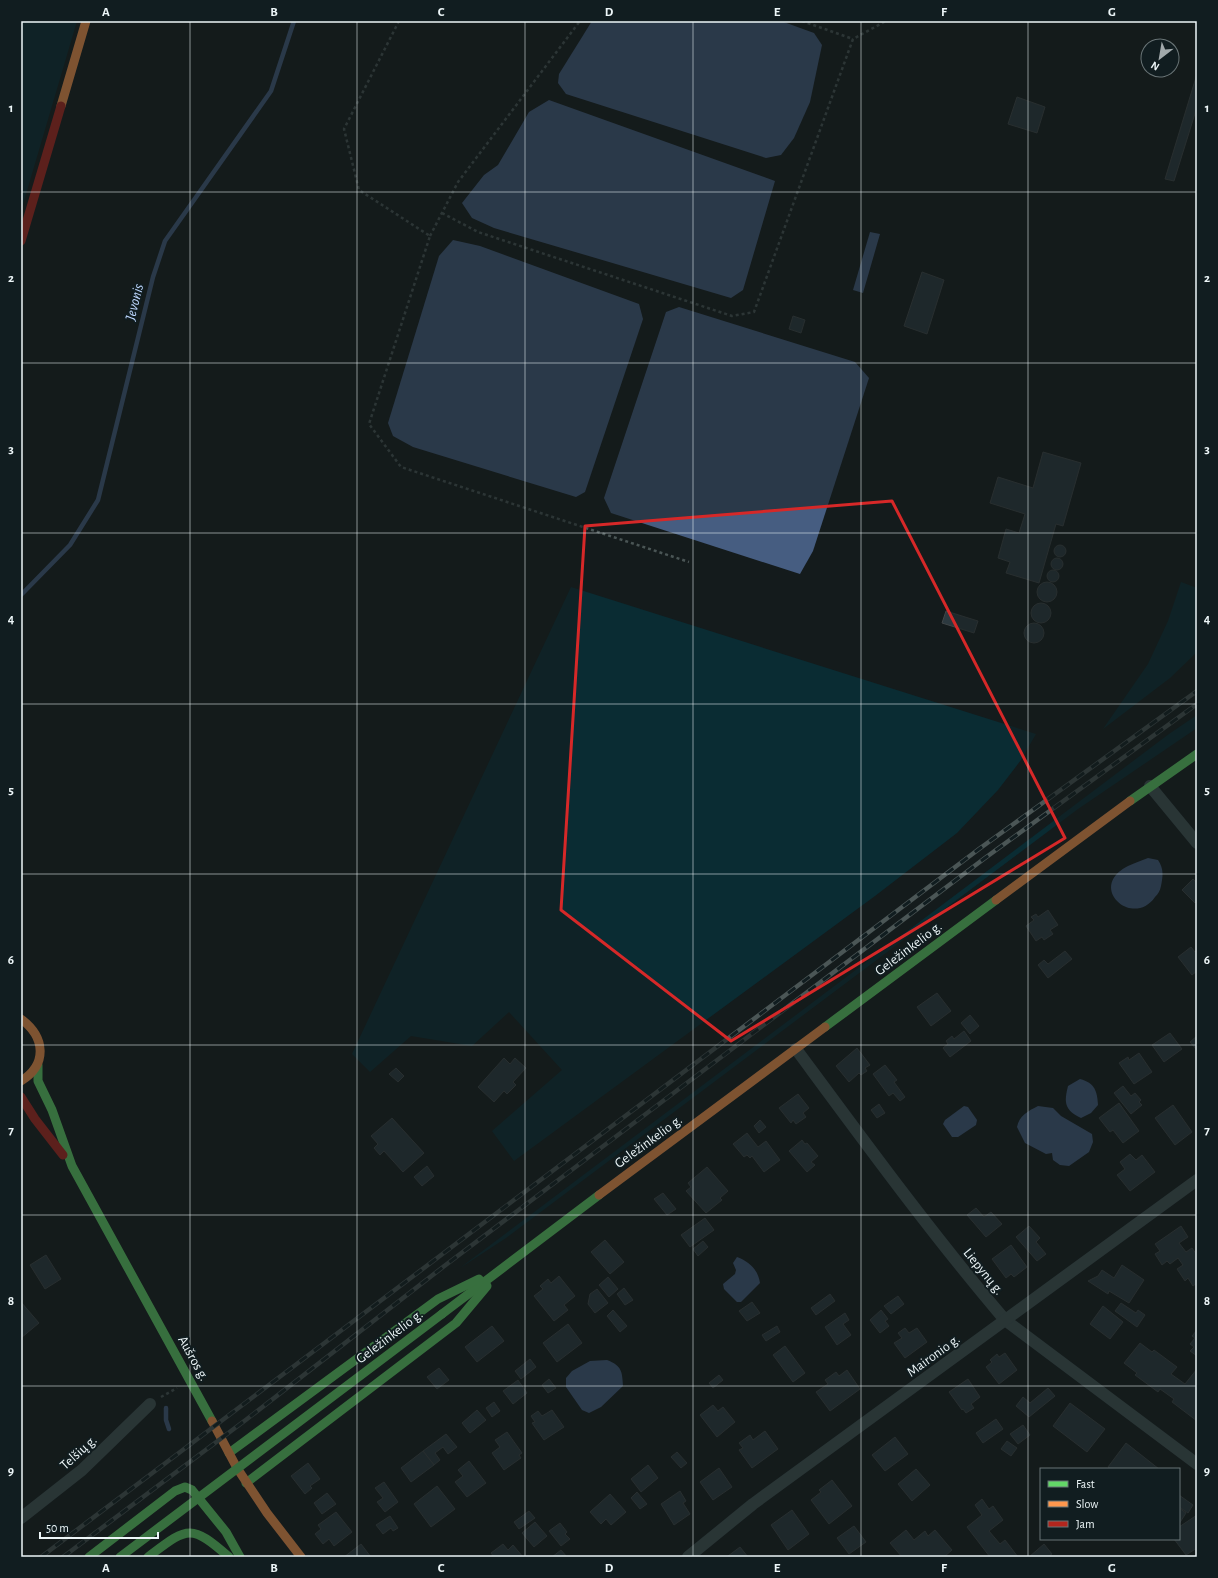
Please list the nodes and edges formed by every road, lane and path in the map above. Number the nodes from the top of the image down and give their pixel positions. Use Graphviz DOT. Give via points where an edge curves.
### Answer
graph roads {
  1 [pos="86,21"];
  2 [pos="399,21"];
  3 [pos="580,21"];
  4 [pos="802,21"];
  5 [pos="886,21"];
  6 [pos="853,38"];
  7 [pos="442,213"];
  8 [pos="430,236"];
  9 [pos="21,241"];
  10 [pos="689,562"];
  11 [pos="1197,754"];
  12 [pos="1150,786"];
  13 [pos="1197,843"];
  14 [pos="21,1020"];
  15 [pos="796,1049"];
  16 [pos="38,1065"];
  17 [pos="21,1081"];
  18 [pos="21,1097"];
  19 [pos="72,1166"];
  20 [pos="1197,1180"];
  21 [pos="501,1268"];
  22 [pos="1005,1320"];
  23 [pos="178,1387"];
  24 [pos="150,1404"];
  25 [pos="229,1453"];
  26 [pos="1197,1464"];
  27 [pos="246,1483"];
  28 [pos="21,1518"];
  29 [pos="89,1557"];
  30 [pos="120,1557"];
  31 [pos="148,1557"];
  32 [pos="230,1557"];
  33 [pos="240,1557"];
  34 [pos="301,1557"];
  35 [pos="688,1557"];
  1 -- 9 [label="street"];
  2 -- 8 [label="path" via="344,129 359,190"];
  3 -- 7 [label="path" via="458,182"];
  4 -- 6 [label="path"];
  5 -- 6 [label="path"];
  6 -- 7 [label="path" via="754,312 732,316 478,232"];
  7 -- 8 [label="path"];
  8 -- 10 [label="path" via="369,424 401,467"];
  11 -- 12 [label="street, Geležinkelio g."];
  12 -- 13 [label="street"];
  12 -- 15 [label="street, Geležinkelio g."];
  14 -- 16 [label="street, Aušros g." via="29,1024 38,1037 41,1056"];
  15 -- 21 [label="street, Geležinkelio g."];
  15 -- 22 [label="street, Liepynų g." via="874,1154"];
  16 -- 17 [label="street"];
  16 -- 19 [label="street, Aušros g." via="38,1081 52,1110"];
  18 -- 19 [label="street, Aušros g."];
  19 -- 25 [label="street, Aušros g."];
  20 -- 22 [label="street, Maironio g."];
  21 -- 25 [label="street" via="438,1299"];
  21 -- 27 [label="street" via="456,1323"];
  21 -- 30 [label="street, Geležinkelio g., bridge"];
  22 -- 26 [label="street, Liepynų g."];
  22 -- 35 [label="street, Maironio g." via="753,1504"];
  23 -- 24 [label="path"];
  24 -- 28 [label="street, Telšių g." via="82,1470"];
  25 -- 27 [label="street, Aušros g."];
  27 -- 34 [label="street, Aušros g."];
  29 -- 33 [label="street" via="185,1487 192,1490 226,1532"];
  31 -- 32 [label="street" via="178,1534 190,1531 203,1535"];
}
